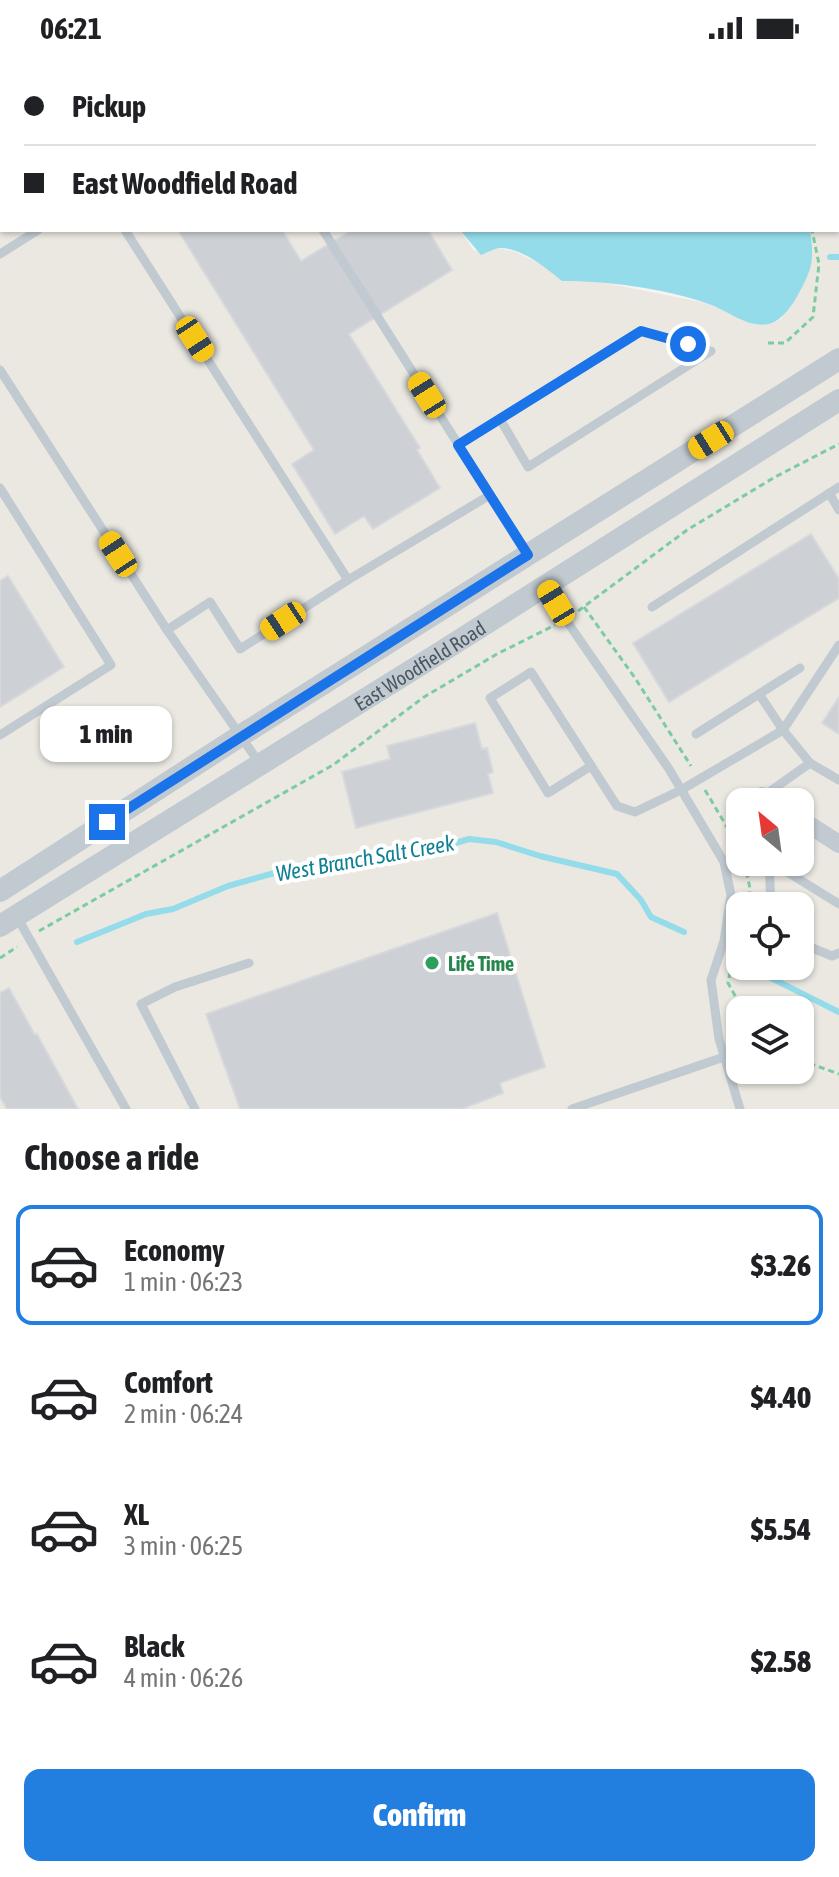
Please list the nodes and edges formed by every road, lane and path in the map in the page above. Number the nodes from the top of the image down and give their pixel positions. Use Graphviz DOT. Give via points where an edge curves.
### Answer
graph roads {
  1 [pos="35,232"];
  2 [pos="126,232"];
  3 [pos="324,232"];
  4 [pos="812,232"];
  5 [pos="0,254"];
  6 [pos="768,343"];
  7 [pos="839,359"];
  8 [pos="0,370"];
  9 [pos="839,400"];
  10 [pos="500,419"];
  11 [pos="839,444"];
  12 [pos="458,445"];
  13 [pos="839,487"];
  14 [pos="0,488"];
  15 [pos="829,493"];
  16 [pos="490,495"];
  17 [pos="839,510"];
  18 [pos="528,555"];
  19 [pos="348,580"];
  20 [pos="546,585"];
  21 [pos="584,607"];
  22 [pos="652,607"];
  23 [pos="566,620"];
  24 [pos="167,630"];
  25 [pos="839,645"];
  26 [pos="800,668"];
  27 [pos="759,694"];
  28 [pos="783,730"];
  29 [pos="696,734"];
  30 [pos="0,735"];
  31 [pos="240,736"];
  32 [pos="810,763"];
  33 [pos="260,764"];
  34 [pos="591,766"];
  35 [pos="699,780"];
  36 [pos="839,780"];
  37 [pos="778,788"];
  38 [pos="681,790"];
  39 [pos="726,825"];
  40 [pos="814,828"];
  41 [pos="839,844"];
  42 [pos="793,876"];
  43 [pos="0,891"];
  44 [pos="839,904"];
  45 [pos="8,921"];
  46 [pos="29,938"];
  47 [pos="814,949"];
  48 [pos="839,953"];
  49 [pos="0,958"];
  50 [pos="249,963"];
  51 [pos="724,1057"];
  52 [pos="814,1065"];
  53 [pos="839,1074"];
  54 [pos="126,1109"];
  55 [pos="195,1109"];
  56 [pos="572,1109"];
  57 [pos="740,1109"];
  1 -- 5 [label="lane"];
  2 -- 19 [label="lane"];
  3 -- 12 [label="lane"];
  4 -- 6 [label="path" via="819,264 813,317 785,343"];
  7 -- 18 [label="street, East Woodfield Road"];
  8 -- 24 [label="lane"];
  9 -- 20 [label="street, East Woodfield Road"];
  10 -- 10 [label="lane" via="641,331 711,351 528,467"];
  10 -- 12 [label="lane"];
  11 -- 21 [label="path" via="687,530"];
  12 -- 16 [label="lane"];
  13 -- 15 [label="lane"];
  14 -- 30 [label="lane" via="111,665"];
  15 -- 17 [label="lane"];
  15 -- 22 [label="lane"];
  16 -- 18 [label="lane"];
  16 -- 19 [label="lane"];
  18 -- 31 [label="street, East Woodfield Road"];
  19 -- 24 [label="lane" via="240,649 210,602"];
  20 -- 23 [label="lane"];
  20 -- 33 [label="street, East Woodfield Road"];
  21 -- 23 [label="path"];
  21 -- 35 [label="path"];
  23 -- 38 [label="lane"];
  23 -- 46 [label="path" via="424,697 333,765"];
  24 -- 31 [label="lane"];
  25 -- 28 [label="lane"];
  26 -- 27 [label="lane"];
  27 -- 28 [label="lane"];
  27 -- 29 [label="lane"];
  28 -- 32 [label="lane"];
  28 -- 35 [label="lane"];
  31 -- 33 [label="lane"];
  31 -- 43 [label="street, East Woodfield Road"];
  32 -- 36 [label="lane"];
  32 -- 37 [label="lane"];
  33 -- 45 [label="street, East Woodfield Road"];
  34 -- 34 [label="lane" via="531,672 490,698 548,793"];
  34 -- 38 [label="lane" via="617,806 635,812"];
  35 -- 38 [label="lane"];
  35 -- 39 [label="path"];
  38 -- 51 [label="lane" via="724,862 731,895 711,980"];
  40 -- 41 [label="street"];
  42 -- 44 [label="lane"];
  45 -- 46 [label="lane"];
  46 -- 49 [label="path"];
  46 -- 54 [label="lane"];
  47 -- 48 [label="lane" via="832,956"];
  50 -- 55 [label="lane" via="141,1004"];
  51 -- 56 [label="lane"];
  51 -- 57 [label="lane"];
  52 -- 53 [label="path"];
}
